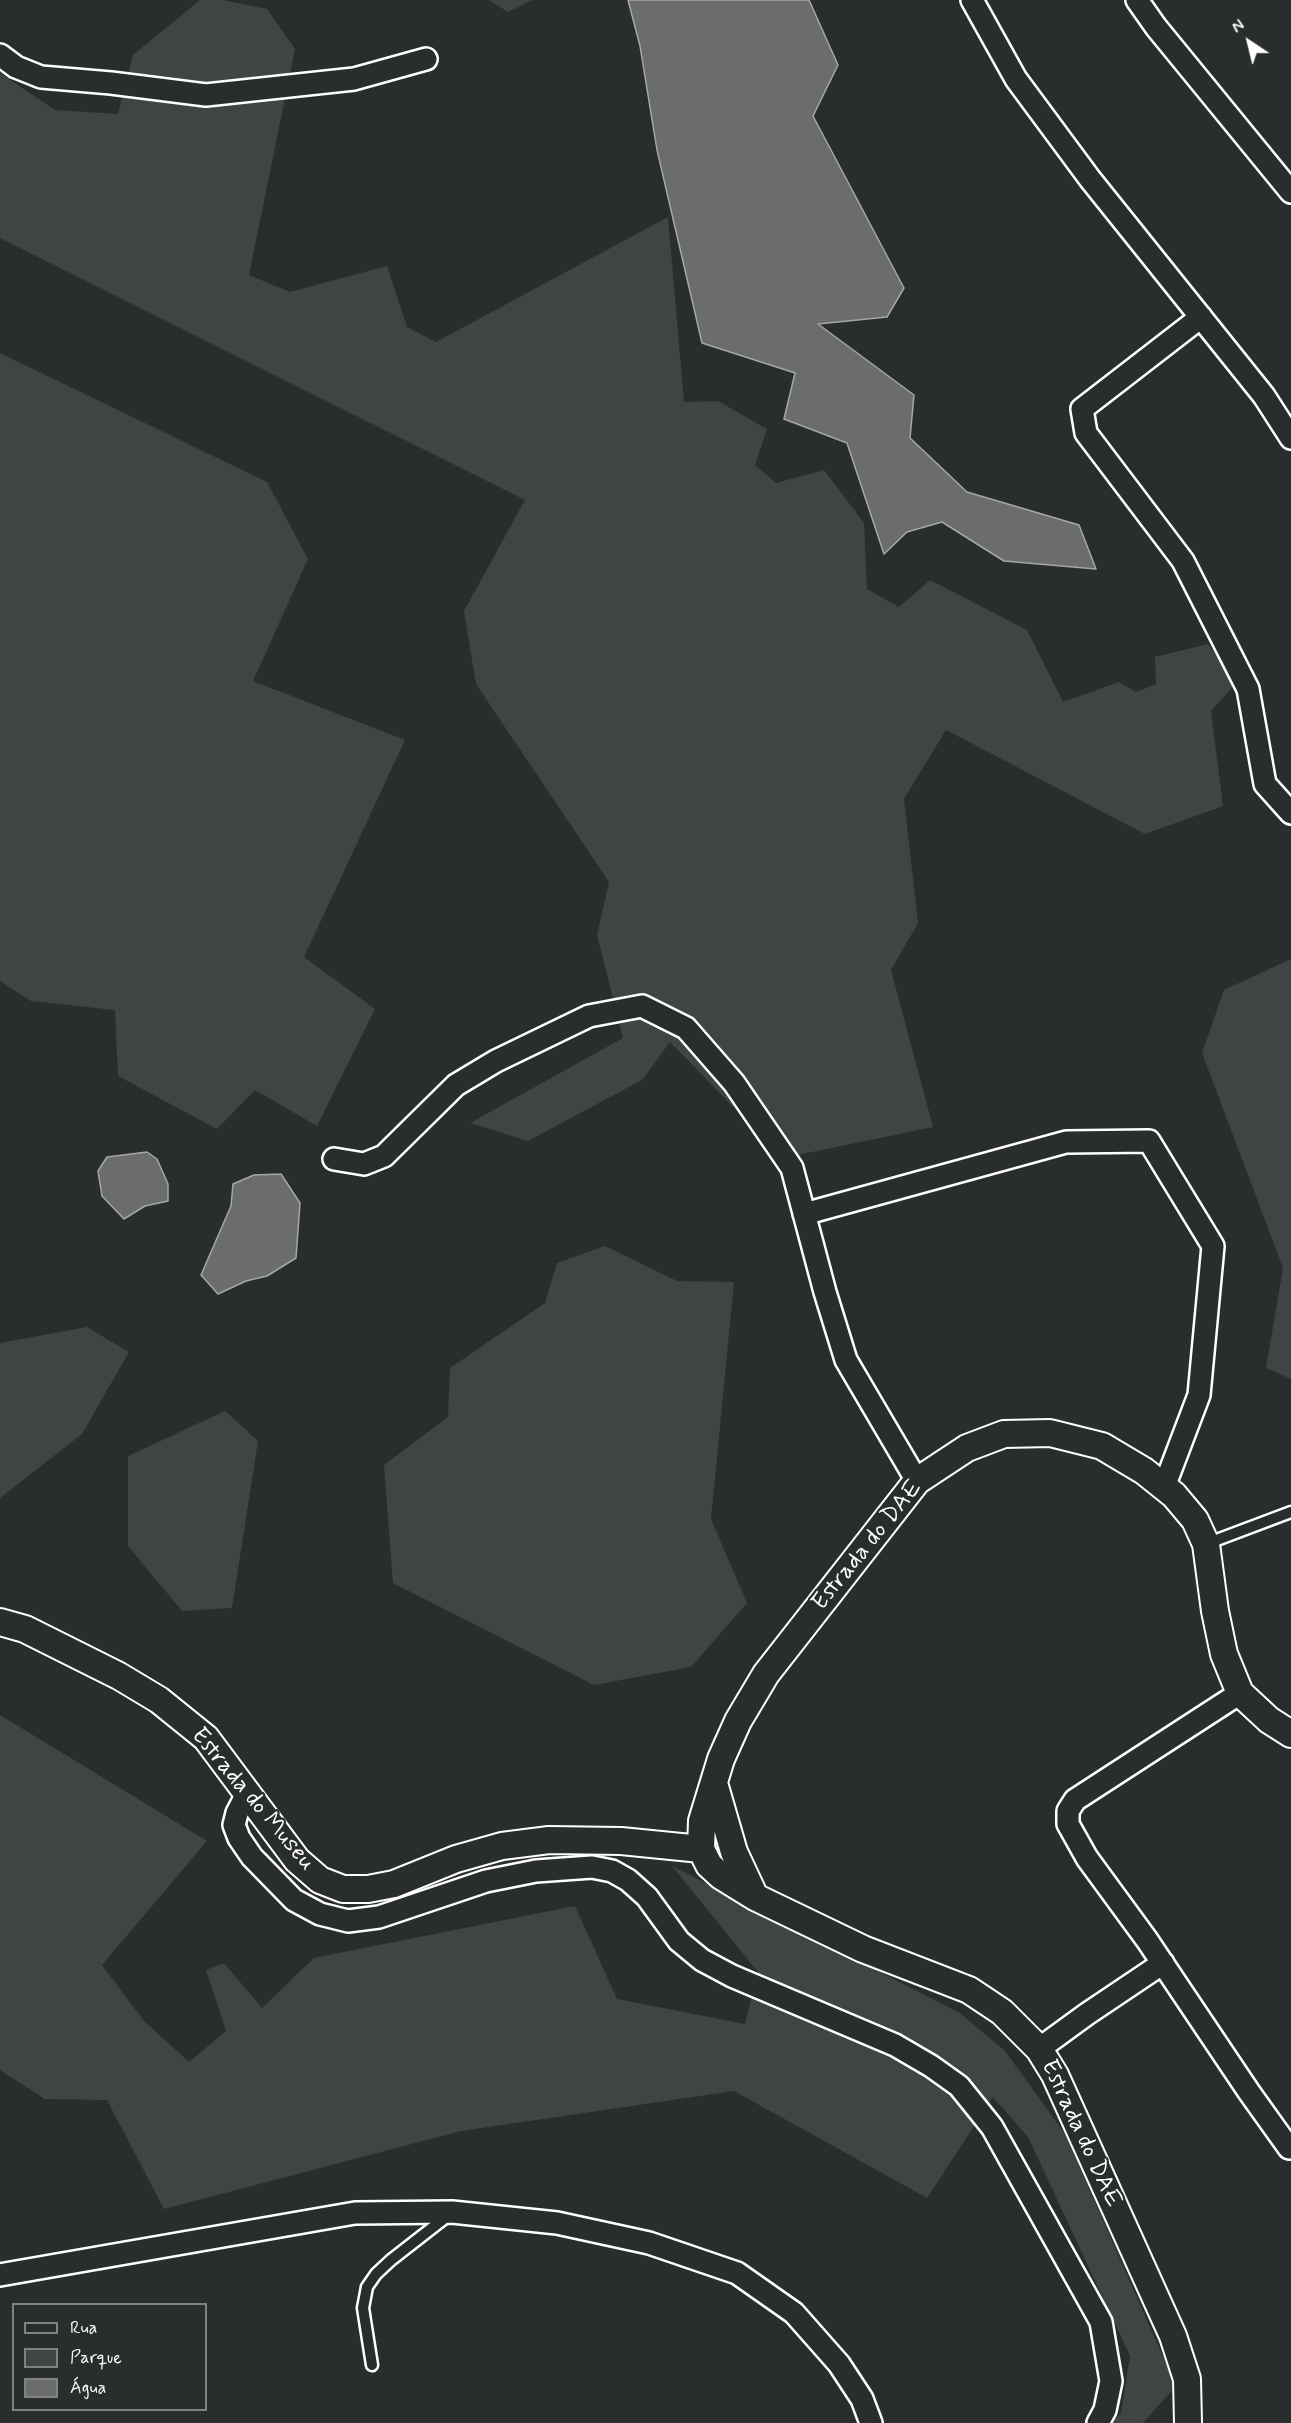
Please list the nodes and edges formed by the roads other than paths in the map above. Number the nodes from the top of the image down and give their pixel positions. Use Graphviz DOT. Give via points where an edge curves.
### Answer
graph roads {
  1 [pos="972,0"];
  2 [pos="1137,0"];
  3 [pos="0,55"];
  4 [pos="426,59"];
  5 [pos="1291,192"];
  6 [pos="1201,317"];
  7 [pos="1291,438"];
  8 [pos="1291,813"];
  9 [pos="334,1159"];
  10 [pos="804,1214"];
  11 [pos="917,1481"];
  12 [pos="1164,1487"];
  13 [pos="1291,1512"];
  14 [pos="1206,1544"];
  15 [pos="0,1622"];
  16 [pos="1240,1693"];
  17 [pos="1291,1734"];
  18 [pos="713,1783"];
  19 [pos="247,1794"];
  20 [pos="701,1850"];
  21 [pos="755,1897"];
  22 [pos="1163,1964"];
  23 [pos="1040,2049"];
  24 [pos="1290,2148"];
  25 [pos="452,2212"];
  26 [pos="0,2275"];
  27 [pos="372,2365"];
  28 [pos="871,2423"];
  29 [pos="1098,2423"];
  30 [pos="1188,2423"];
  1 -- 6 [label="street" via="1016,79"];
  2 -- 5 [label="street"];
  3 -- 4 [label="street" via="16,67 41,77 206,95 354,79"];
  6 -- 7 [label="street" via="1264,396"];
  6 -- 8 [label="street" via="1082,409 1086,433 1183,561 1248,689 1264,784"];
  9 -- 10 [label="street" via="364,1164 384,1156 456,1085 496,1061 589,1016 642,1006 686,1028 734,1083 792,1168"];
  10 -- 11 [label="street" via="846,1360"];
  10 -- 12 [label="street" via="1066,1142 1149,1141 1213,1246 1199,1395"];
  11 -- 12 [label="street, Estrada do DAE" via="967,1448 1004,1434 1050,1433 1102,1446"];
  11 -- 18 [label="street, Estrada do DAE" via="766,1674 738,1721"];
  12 -- 14 [label="street, Estrada do DAE" via="1195,1520"];
  13 -- 14 [label="lane"];
  14 -- 16 [label="street, Estrada do DAE" via="1224,1654"];
  15 -- 19 [label="street, Estrada do Museu" via="25,1629 159,1700 206,1738"];
  16 -- 17 [label="street, Estrada do DAE"];
  16 -- 22 [label="street" via="1095,1785 1075,1800 1068,1811 1068,1824 1087,1858"];
  18 -- 20 [label="street, Estrada do DAE" via="702,1821"];
  18 -- 21 [label="street" via="734,1852"];
  19 -- 20 [label="street, Estrada do Museu" via="297,1860 320,1880 343,1889 394,1884 456,1859 502,1846 549,1840 621,1841"];
  19 -- 29 [label="street" via="234,1825 239,1838 294,1900 320,1914 348,1921 380,1917 486,1881 536,1871 592,1867 612,1871 647,1897 679,1941 702,1960 895,2045 959,2086 992,2127 1101,2322 1111,2381"];
  20 -- 21 [label="street, Estrada do DAE" via="721,1876"];
  21 -- 23 [label="street, Estrada do DAE" via="863,1949 969,1990 1002,2012"];
  22 -- 23 [label="street"];
  22 -- 24 [label="street"];
  23 -- 30 [label="street, Estrada do DAE" via="1173,2336 1187,2379"];
  25 -- 26 [label="street" via="355,2213"];
  25 -- 27 [label="lane" via="391,2260 367,2287 363,2308"];
  25 -- 28 [label="street" via="557,2223 649,2243 737,2273 794,2313 839,2364 862,2399"];
}
